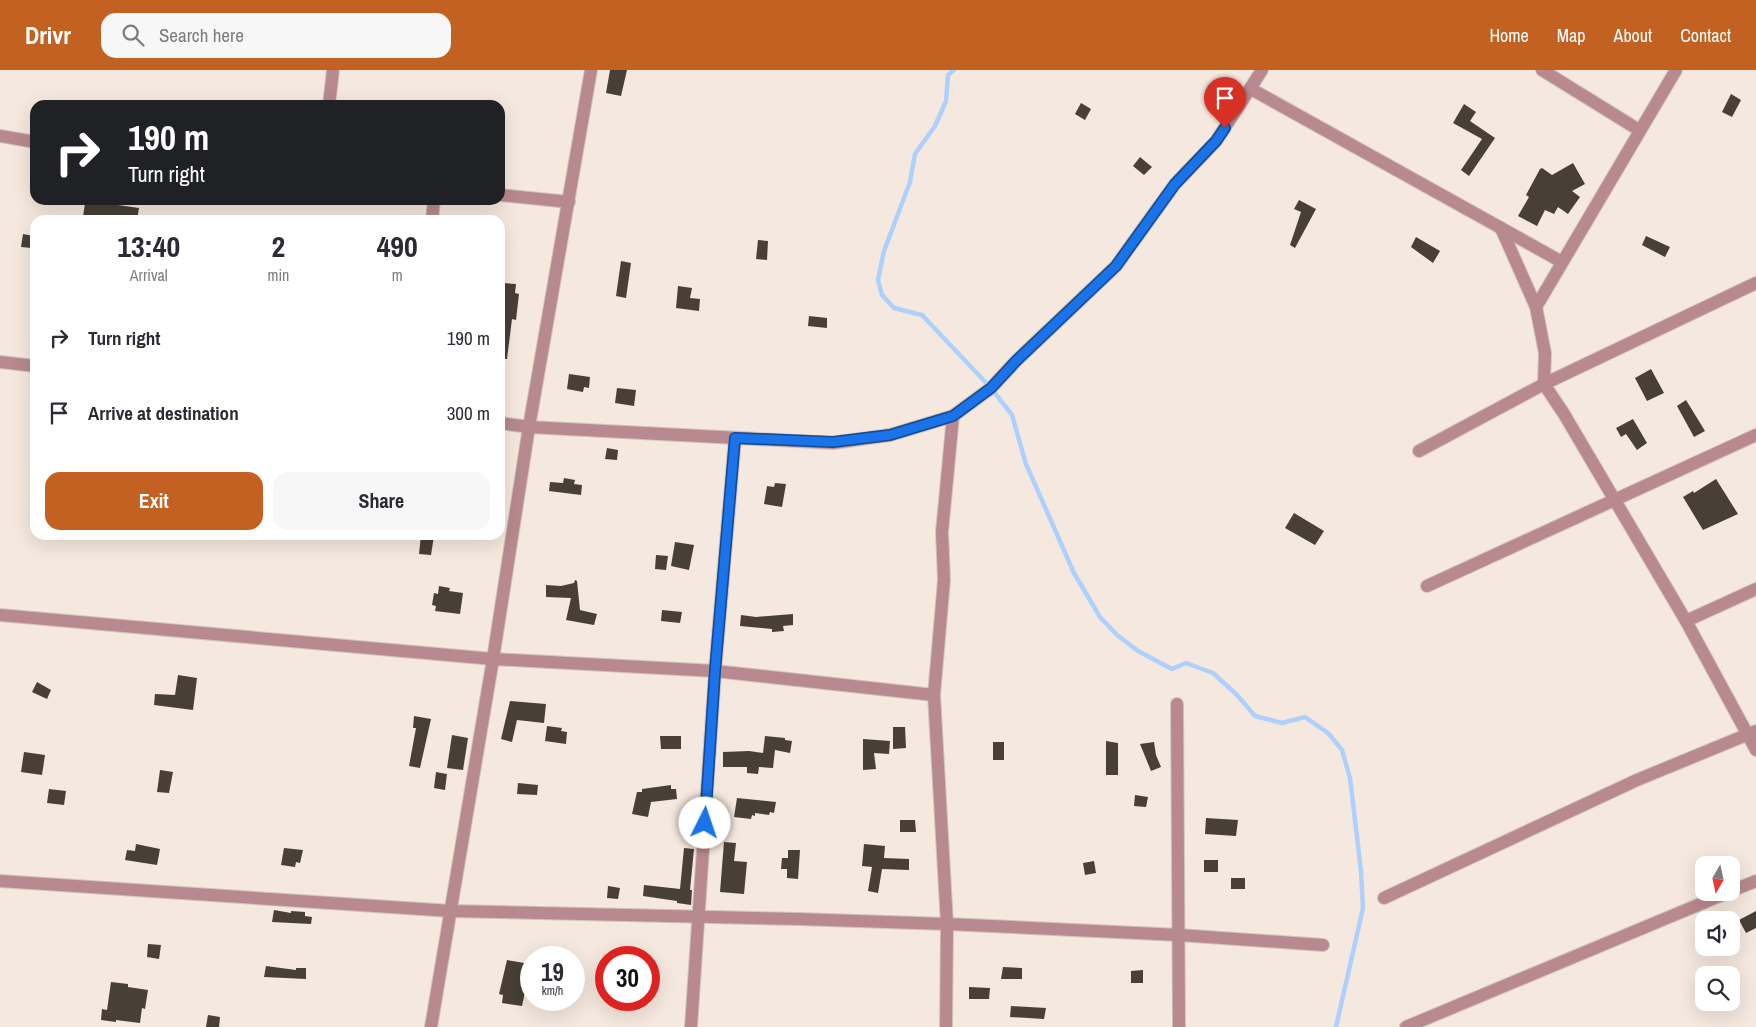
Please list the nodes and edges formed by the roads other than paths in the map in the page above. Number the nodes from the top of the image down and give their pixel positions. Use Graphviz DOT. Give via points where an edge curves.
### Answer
graph roads {
  1 [pos="333,70"];
  2 [pos="591,70"];
  3 [pos="1262,70"];
  4 [pos="1542,70"];
  5 [pos="1676,70"];
  6 [pos="1251,89"];
  7 [pos="330,100"];
  8 [pos="1639,130"];
  9 [pos="0,136"];
  10 [pos="30,141"];
  11 [pos="505,196"];
  12 [pos="569,202"];
  13 [pos="1501,228"];
  14 [pos="1562,262"];
  15 [pos="1756,283"];
  16 [pos="1536,307"];
  17 [pos="0,362"];
  18 [pos="30,365"];
  19 [pos="1544,384"];
  20 [pos="953,416"];
  21 [pos="505,424"];
  22 [pos="528,427"];
  23 [pos="1756,435"];
  24 [pos="735,438"];
  25 [pos="1419,451"];
  26 [pos="1615,501"];
  27 [pos="1427,586"];
  28 [pos="1756,589"];
  29 [pos="0,615"];
  30 [pos="1686,622"];
  31 [pos="493,659"];
  32 [pos="715,671"];
  33 [pos="934,695"];
  34 [pos="1177,704"];
  35 [pos="1752,733"];
  36 [pos="1756,750"];
  37 [pos="0,881"];
  38 [pos="1756,881"];
  39 [pos="1740,888"];
  40 [pos="1384,898"];
  41 [pos="1708,901"];
  42 [pos="451,911"];
  43 [pos="699,918"];
  44 [pos="946,924"];
  45 [pos="1179,935"];
  46 [pos="1323,945"];
  47 [pos="431,1027"];
  48 [pos="691,1027"];
  49 [pos="946,1027"];
  50 [pos="1180,1027"];
  51 [pos="1406,1027"];
  1 -- 7 [label="street"];
  2 -- 12 [label="street"];
  3 -- 6 [label="street"];
  4 -- 8 [label="street"];
  5 -- 8 [label="street"];
  6 -- 13 [label="street"];
  6 -- 20 [label="street" via="1216,141 1175,184 1116,266 991,388"];
  8 -- 14 [label="street"];
  9 -- 10 [label="street"];
  11 -- 12 [label="street"];
  12 -- 22 [label="street"];
  13 -- 14 [label="street"];
  13 -- 16 [label="street"];
  14 -- 16 [label="street"];
  15 -- 19 [label="street"];
  16 -- 19 [label="street" via="1545,353"];
  17 -- 18 [label="street"];
  19 -- 25 [label="street"];
  19 -- 26 [label="street"];
  20 -- 24 [label="street" via="890,435 833,442"];
  20 -- 33 [label="street" via="942,532 944,580"];
  21 -- 22 [label="street"];
  22 -- 24 [label="street"];
  22 -- 31 [label="street"];
  23 -- 26 [label="street"];
  24 -- 32 [label="street"];
  26 -- 27 [label="street"];
  26 -- 30 [label="street"];
  28 -- 30 [label="street"];
  29 -- 31 [label="street"];
  30 -- 35 [label="street"];
  31 -- 32 [label="street"];
  31 -- 42 [label="street"];
  32 -- 33 [label="street"];
  32 -- 43 [label="street"];
  33 -- 44 [label="street"];
  34 -- 45 [label="street"];
  35 -- 36 [label="street"];
  35 -- 40 [label="street" via="1637,780"];
  37 -- 42 [label="street"];
  38 -- 39 [label="street"];
  41 -- 51 [label="street"];
  42 -- 43 [label="street"];
  42 -- 47 [label="street"];
  43 -- 44 [label="street"];
  43 -- 48 [label="street"];
  44 -- 45 [label="street"];
  44 -- 49 [label="street"];
  45 -- 46 [label="street"];
  45 -- 50 [label="street"];
}
